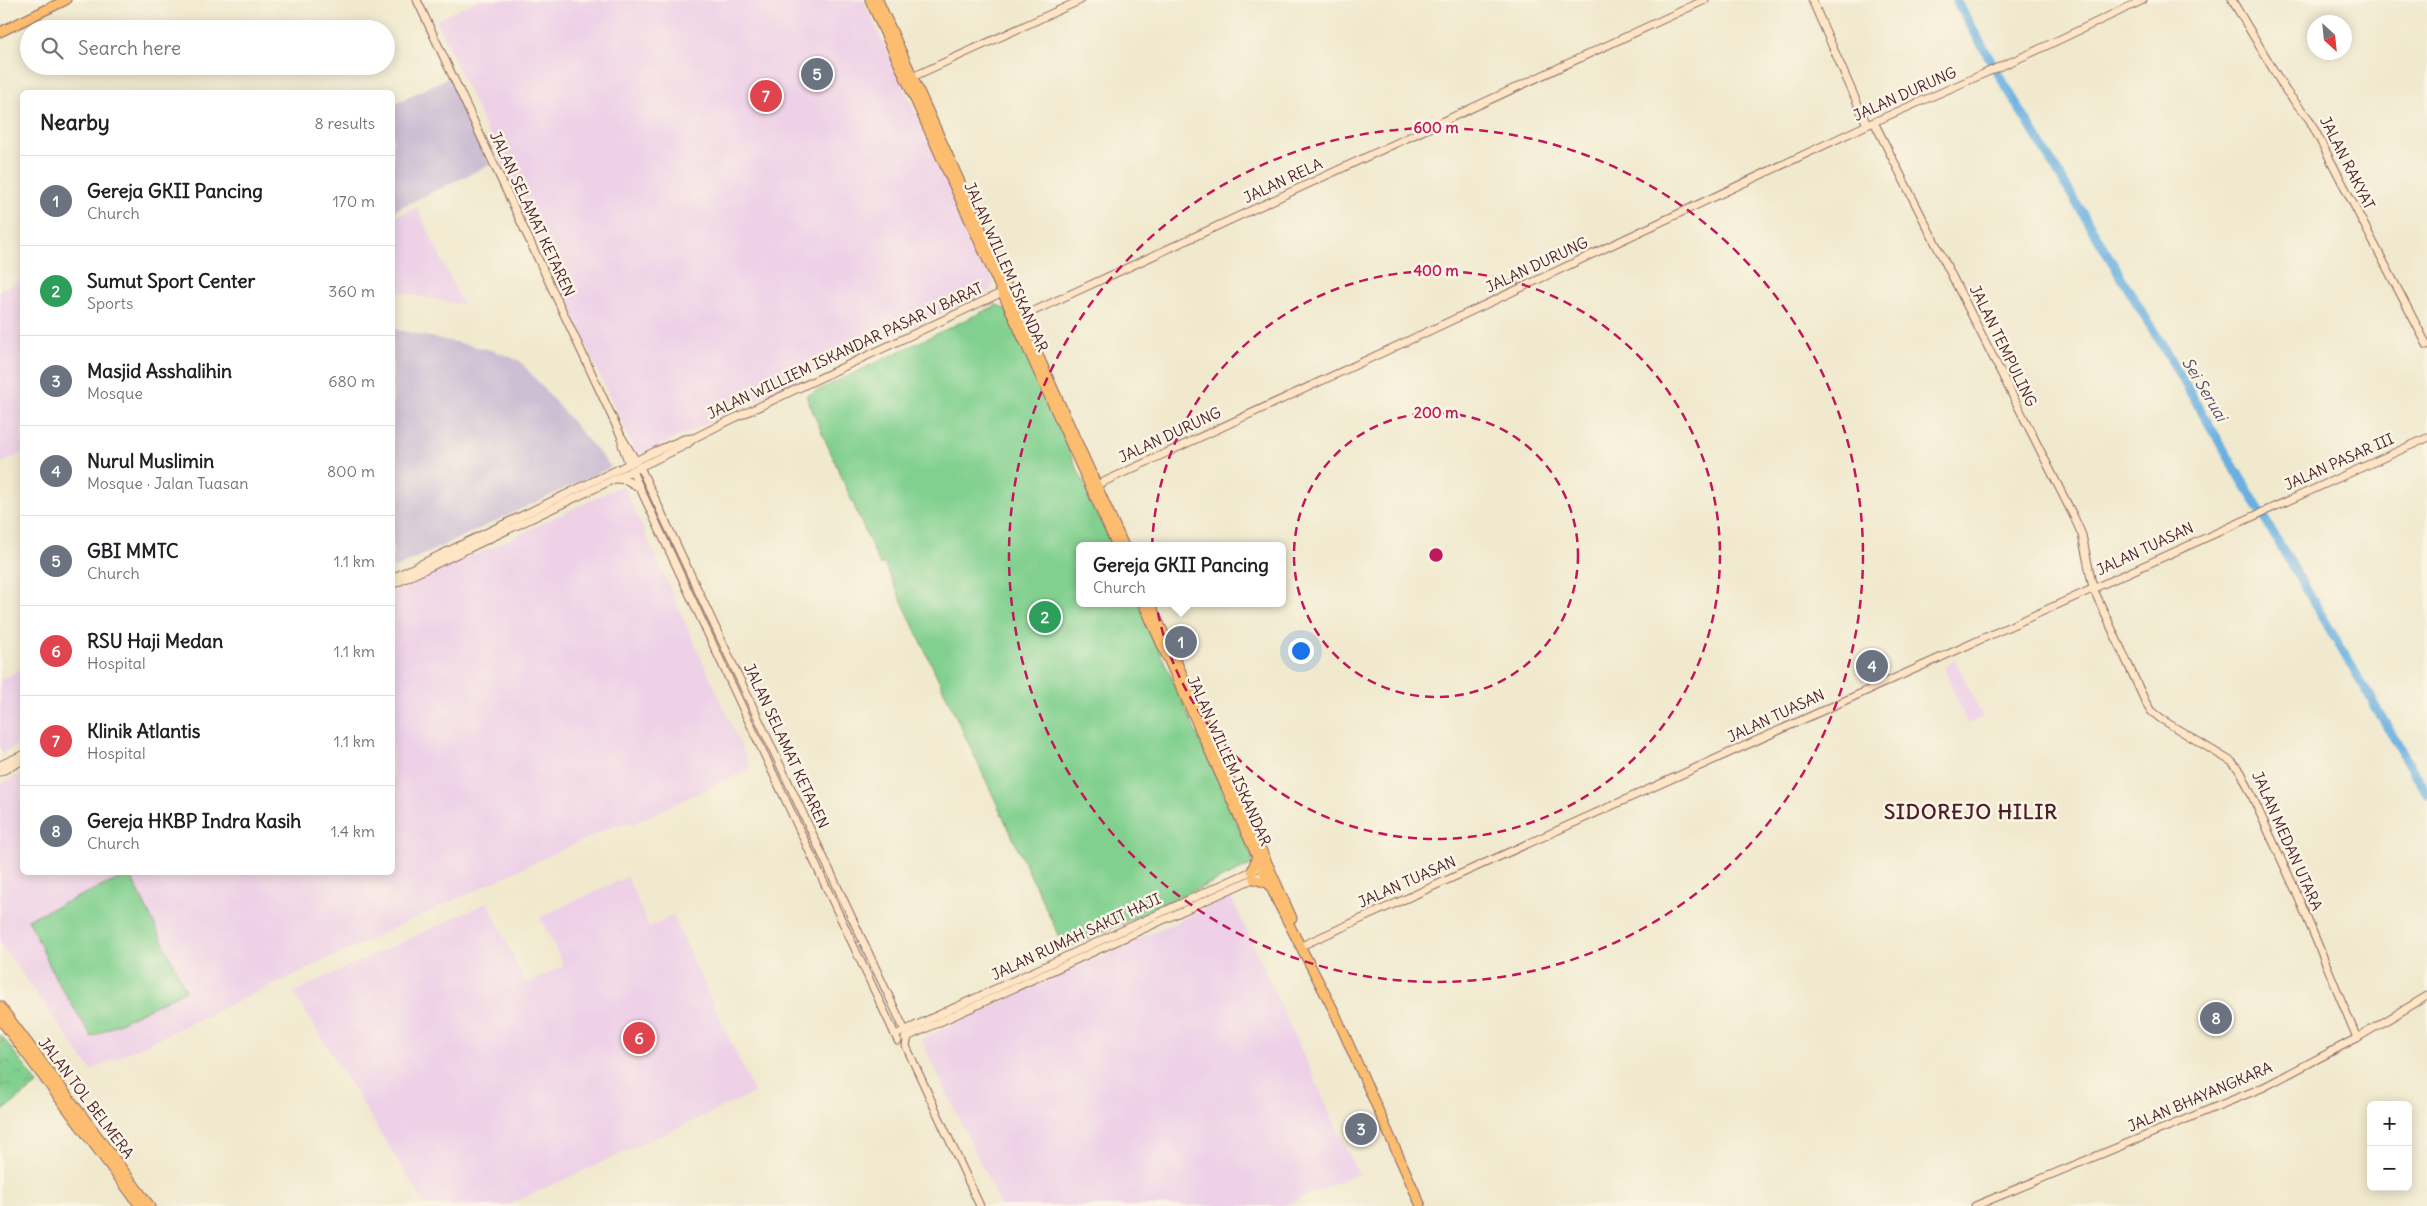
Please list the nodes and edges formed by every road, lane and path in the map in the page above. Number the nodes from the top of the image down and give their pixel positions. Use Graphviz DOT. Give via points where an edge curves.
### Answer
graph roads {
  1 [pos="54,0"];
  2 [pos="66,0"];
  3 [pos="418,0"];
  4 [pos="870,0"];
  5 [pos="878,0"];
  6 [pos="1081,0"];
  7 [pos="1705,0"];
  8 [pos="1812,0"];
  9 [pos="2143,0"];
  10 [pos="2232,0"];
  11 [pos="25,20"];
  12 [pos="20,22"];
  13 [pos="0,26"];
  14 [pos="0,32"];
  15 [pos="909,79"];
  16 [pos="1871,123"];
  17 [pos="1005,291"];
  18 [pos="1021,317"];
  19 [pos="2427,346"];
  20 [pos="2427,438"];
  21 [pos="634,466"];
  22 [pos="1086,470"];
  23 [pos="614,479"];
  24 [pos="1096,484"];
  25 [pos="640,489"];
  26 [pos="2262,511"];
  27 [pos="521,520"];
  28 [pos="1115,542"];
  29 [pos="1122,542"];
  30 [pos="676,545"];
  31 [pos="669,549"];
  32 [pos="416,570"];
  33 [pos="395,577"];
  34 [pos="395,583"];
  35 [pos="2093,588"];
  36 [pos="1145,607"];
  37 [pos="1152,607"];
  38 [pos="739,678"];
  39 [pos="730,682"];
  40 [pos="20,756"];
  41 [pos="20,762"];
  42 [pos="0,765"];
  43 [pos="0,772"];
  44 [pos="1257,856"];
  45 [pos="1266,869"];
  46 [pos="1253,875"];
  47 [pos="1270,884"];
  48 [pos="846,905"];
  49 [pos="836,909"];
  50 [pos="1294,929"];
  51 [pos="1301,946"];
  52 [pos="2427,996"];
  53 [pos="0,1006"];
  54 [pos="0,1019"];
  55 [pos="906,1034"];
  56 [pos="896,1038"];
  57 [pos="2357,1038"];
  58 [pos="906,1046"];
  59 [pos="140,1206"];
  60 [pos="150,1206"];
  61 [pos="980,1206"];
  62 [pos="1421,1206"];
  63 [pos="1975,1206"];
  1 -- 13 [label="highway"];
  2 -- 11 [label="highway"];
  3 -- 21 [label="street, JALAN SELAMAT KETAREN"];
  4 -- 15 [label="highway, JALAN WILLEM ISKANDAR"];
  5 -- 15 [label="highway, JALAN WILLEM ISKANDAR"];
  6 -- 15 [label="street"];
  7 -- 18 [label="street, JALAN RELA"];
  8 -- 16 [label="street, JALAN TEMPULING"];
  9 -- 16 [label="street, JALAN DURUNG"];
  10 -- 19 [label="street, JALAN RAKYAT" via="2286,91 2309,120"];
  12 -- 14 [label="highway"];
  15 -- 17 [label="highway, JALAN WILLEM ISKANDAR"];
  16 -- 24 [label="street, JALAN DURUNG"];
  16 -- 35 [label="street, JALAN TEMPULING" via="2074,517 2082,535"];
  17 -- 18 [label="highway, JALAN WILLEM ISKANDAR"];
  17 -- 21 [label="street, JALAN WILLIEM ISKANDAR PASAR V BARAT" via="694,438 684,439"];
  17 -- 22 [label="highway, JALAN WILLEM ISKANDAR"];
  18 -- 22 [label="highway, JALAN WILLEM ISKANDAR"];
  20 -- 26 [label="street, JALAN PASAR III"];
  21 -- 23 [label="street, JALAN WILLIEM ISKANDAR PASAR V BARAT"];
  21 -- 25 [label="street, JALAN SELAMAT KETAREN"];
  21 -- 27 [label="street, JALAN WILLIEM ISKANDAR PASAR V BARAT"];
  21 -- 30 [label="street, JALAN SELAMAT KETAREN"];
  22 -- 24 [label="highway, JALAN WILLEM ISKANDAR"];
  22 -- 28 [label="highway, JALAN WILLEM ISKANDAR"];
  23 -- 25 [label="street" via="631,482"];
  23 -- 27 [label="street, JALAN WILLIEM ISKANDAR PASAR V BARAT"];
  24 -- 29 [label="highway, JALAN WILLEM ISKANDAR"];
  25 -- 31 [label="street, JALAN SELAMAT KETAREN"];
  26 -- 35 [label="street, JALAN TUASAN"];
  27 -- 32 [label="street, JALAN WILLIEM ISKANDAR PASAR V BARAT"];
  30 -- 31 [label="street"];
  30 -- 38 [label="street, JALAN SELAMAT KETAREN"];
  31 -- 39 [label="street, JALAN SELAMAT KETAREN"];
  32 -- 33 [label="street, JALAN WILLIEM ISKANDAR PASAR V BARAT"];
  32 -- 34 [label="street, JALAN WILLIEM ISKANDAR PASAR V BARAT"];
  35 -- 51 [label="street, JALAN TUASAN"];
  35 -- 57 [label="street, JALAN MEDAN UTARA" via="2151,711 2232,762 2241,772 2294,887"];
  36 -- 44 [label="highway, JALAN WILLEM ISKANDAR"];
  37 -- 45 [label="highway, JALAN WILLEM ISKANDAR"];
  38 -- 39 [label="street"];
  38 -- 48 [label="street, JALAN SELAMAT KETAREN"];
  39 -- 49 [label="street, JALAN SELAMAT KETAREN"];
  40 -- 42 [label="street"];
  41 -- 43 [label="street"];
  44 -- 45 [label="highway, JALAN WILLEM ISKANDAR"];
  44 -- 46 [label="highway"];
  45 -- 46 [label="street, JALAN RUMAH SAKIT HAJI"];
  45 -- 47 [label="highway, JALAN WILLEM ISKANDAR"];
  45 -- 50 [label="highway, JALAN WILLEM ISKANDAR" via="1293,920"];
  46 -- 47 [label="highway"];
  46 -- 55 [label="street, JALAN RUMAH SAKIT HAJI"];
  47 -- 50 [label="highway, JALAN WILLEM ISKANDAR"];
  48 -- 49 [label="street"];
  48 -- 55 [label="street, JALAN SELAMAT KETAREN"];
  49 -- 56 [label="street, JALAN SELAMAT KETAREN"];
  50 -- 51 [label="highway, JALAN WILLEM ISKANDAR"];
  51 -- 62 [label="highway, JALAN WILLEM ISKANDAR" via="1334,1011"];
  52 -- 57 [label="street, JALAN BHAYANGKARA"];
  53 -- 60 [label="highway, JALAN TOL BELMERA"];
  54 -- 59 [label="highway, JALAN TOL BELMERA"];
  55 -- 56 [label="street, JALAN RUMAH SAKIT HAJI"];
  55 -- 58 [label="street"];
  56 -- 58 [label="street"];
  57 -- 63 [label="street, JALAN BHAYANGKARA" via="2264,1087"];
  58 -- 61 [label="street"];
}
